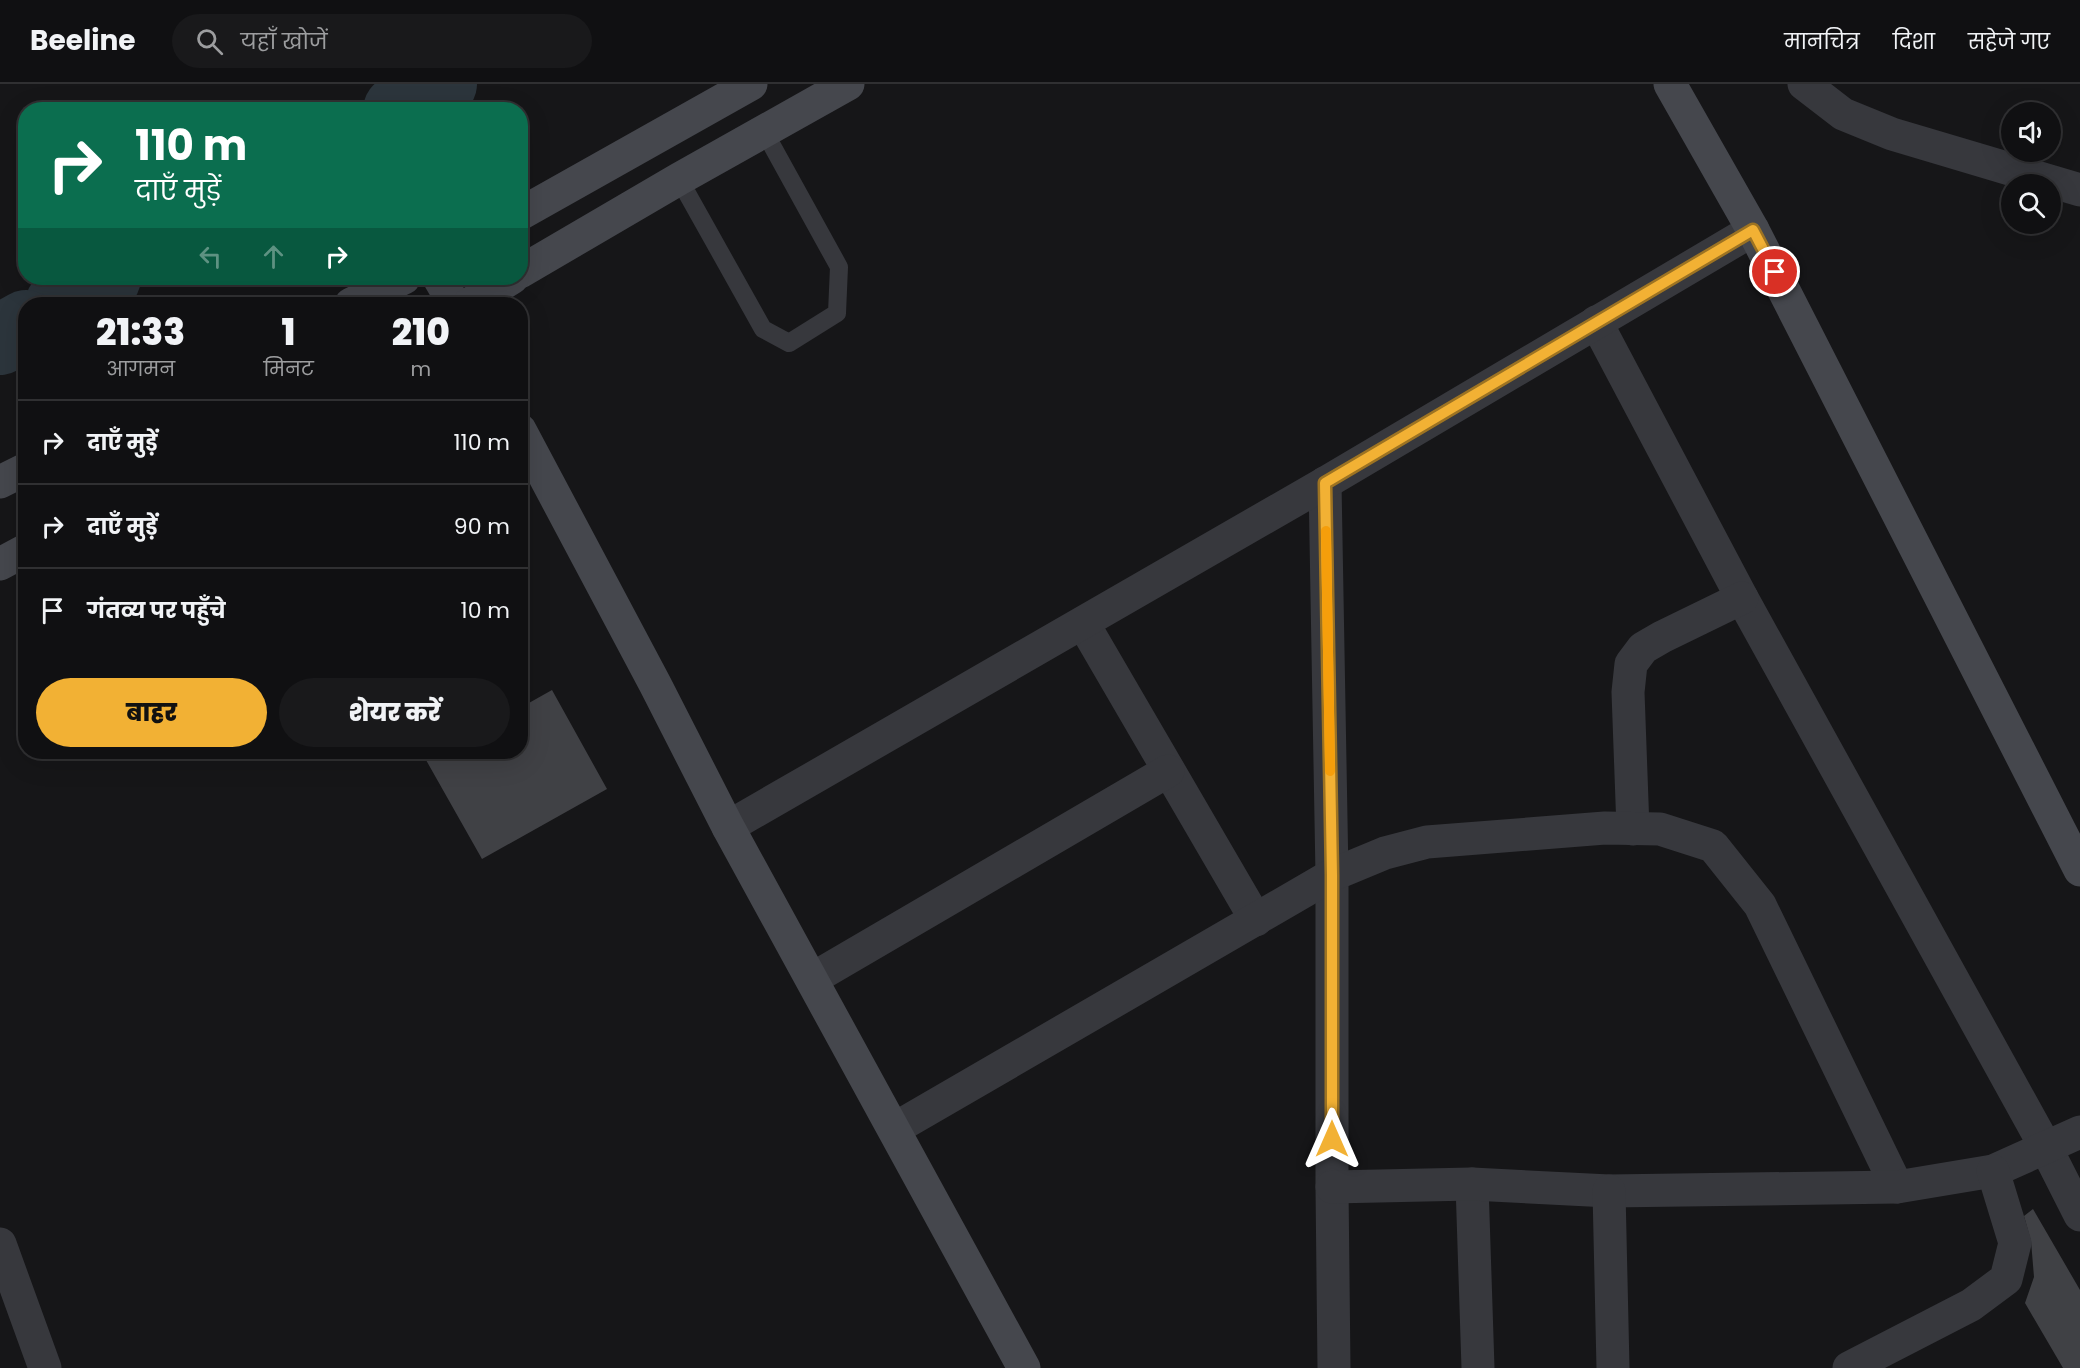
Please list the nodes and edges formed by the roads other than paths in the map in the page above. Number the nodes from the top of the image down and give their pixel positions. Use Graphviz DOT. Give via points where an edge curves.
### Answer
graph roads {
  1 [pos="848,84"];
  2 [pos="1670,84"];
  3 [pos="1804,84"];
  4 [pos="744,86"];
  5 [pos="764,131"];
  6 [pos="679,179"];
  7 [pos="2080,190"];
  8 [pos="528,208"];
  9 [pos="1753,230"];
  10 [pos="528,267"];
  11 [pos="390,285"];
  12 [pos="500,285"];
  13 [pos="365,297"];
  14 [pos="481,297"];
  15 [pos="1596,322"];
  16 [pos="528,445"];
  17 [pos="18,473"];
  18 [pos="0,482"];
  19 [pos="1325,483"];
  20 [pos="18,554"];
  21 [pos="0,564"];
  22 [pos="1742,598"];
  23 [pos="1083,623"];
  24 [pos="1168,771"];
  25 [pos="728,827"];
  26 [pos="1633,829"];
  27 [pos="2080,870"];
  28 [pos="1332,875"];
  29 [pos="1256,920"];
  30 [pos="812,979"];
  31 [pos="894,1129"];
  32 [pos="2080,1132"];
  33 [pos="2046,1148"];
  34 [pos="1993,1171"];
  35 [pos="1472,1184"];
  36 [pos="1332,1187"];
  37 [pos="1897,1188"];
  38 [pos="1609,1191"];
  39 [pos="2080,1215"];
  40 [pos="0,1244"];
  41 [pos="45,1368"];
  42 [pos="1024,1368"];
  43 [pos="1335,1368"];
  44 [pos="1478,1368"];
  45 [pos="1613,1368"];
  46 [pos="1849,1368"];
  1 -- 5 [label="street"];
  2 -- 9 [label="street"];
  3 -- 7 [label="street" via="1843,114 1892,134"];
  4 -- 5 [label="street"];
  4 -- 8 [label="street"];
  5 -- 6 [label="street"];
  5 -- 6 [label="lane" via="839,267 837,313 789,343 763,329"];
  6 -- 10 [label="street"];
  9 -- 15 [label="street"];
  9 -- 27 [label="street"];
  11 -- 13 [label="street"];
  12 -- 14 [label="street"];
  15 -- 19 [label="street"];
  15 -- 22 [label="street"];
  16 -- 25 [label="street"];
  17 -- 18 [label="street"];
  19 -- 23 [label="street"];
  19 -- 28 [label="street"];
  20 -- 21 [label="street"];
  22 -- 26 [label="street" via="1643,648 1631,664 1628,692"];
  22 -- 33 [label="street"];
  23 -- 24 [label="street"];
  23 -- 25 [label="street"];
  24 -- 29 [label="street"];
  24 -- 30 [label="street"];
  25 -- 30 [label="street"];
  26 -- 28 [label="street" via="1427,842 1385,853"];
  26 -- 37 [label="street" via="1660,829 1713,846 1760,905"];
  28 -- 29 [label="street"];
  28 -- 36 [label="street"];
  29 -- 31 [label="street"];
  30 -- 31 [label="street"];
  31 -- 42 [label="street"];
  32 -- 33 [label="street"];
  33 -- 34 [label="street"];
  33 -- 39 [label="street"];
  34 -- 37 [label="street"];
  34 -- 46 [label="street" via="2015,1243 2006,1279 1971,1305"];
  35 -- 36 [label="street"];
  35 -- 38 [label="street"];
  35 -- 44 [label="street"];
  36 -- 43 [label="street"];
  37 -- 38 [label="street"];
  38 -- 45 [label="street"];
  40 -- 41 [label="street"];
}
